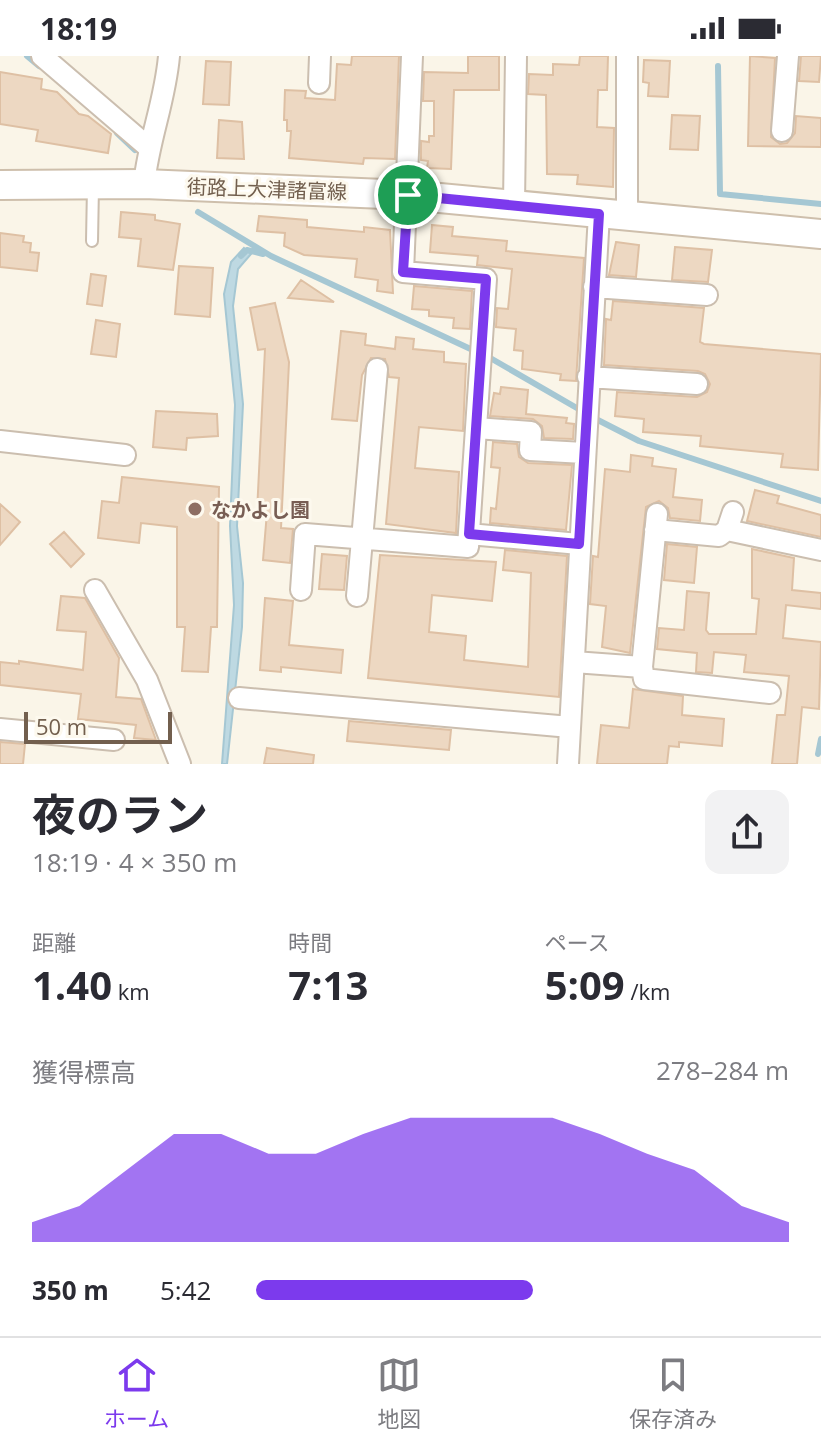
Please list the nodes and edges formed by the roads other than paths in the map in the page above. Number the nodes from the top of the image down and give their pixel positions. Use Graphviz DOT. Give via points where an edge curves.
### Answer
graph roads {
  1 [pos="42,56"];
  2 [pos="169,56"];
  3 [pos="320,56"];
  4 [pos="412,56"];
  5 [pos="516,56"];
  6 [pos="627,56"];
  7 [pos="788,56"];
  8 [pos="319,83"];
  9 [pos="782,131"];
  10 [pos="148,147"];
  11 [pos="92,184"];
  12 [pos="144,184"];
  13 [pos="0,185"];
  14 [pos="408,195"];
  15 [pos="514,204"];
  16 [pos="613,216"];
  17 [pos="821,234"];
  18 [pos="92,241"];
  19 [pos="594,287"];
  20 [pos="707,295"];
  21 [pos="377,369"];
  22 [pos="588,377"];
  23 [pos="697,384"];
  24 [pos="476,428"];
  25 [pos="0,441"];
  26 [pos="584,453"];
  27 [pos="125,455"];
  28 [pos="469,534"];
  29 [pos="362,539"];
  30 [pos="579,544"];
  31 [pos="821,550"];
  32 [pos="95,590"];
  33 [pos="301,590"];
  34 [pos="357,596"];
  35 [pos="574,662"];
  36 [pos="642,667"];
  37 [pos="770,693"];
  38 [pos="239,698"];
  39 [pos="570,727"];
  40 [pos="0,729"];
  41 [pos="114,740"];
  42 [pos="180,764"];
  43 [pos="568,764"];
  1 -- 10 [label="street"];
  2 -- 10 [label="street" via="166,95"];
  3 -- 8 [label="street"];
  4 -- 14 [label="street"];
  5 -- 15 [label="street"];
  6 -- 16 [label="street"];
  7 -- 9 [label="street"];
  10 -- 12 [label="street"];
  11 -- 12 [label="street, 街路上大津諸富線"];
  11 -- 13 [label="street, 街路上大津諸富線"];
  11 -- 18 [label="lane"];
  12 -- 14 [label="street, 街路上大津諸富線"];
  14 -- 15 [label="street, 街路上大津諸富線"];
  14 -- 24 [label="street" via="403,272 486,279"];
  15 -- 16 [label="street, 街路上大津諸富線"];
  16 -- 17 [label="street, 街路上大津諸富線"];
  16 -- 19 [label="street"];
  19 -- 20 [label="street"];
  19 -- 22 [label="street"];
  21 -- 29 [label="street"];
  22 -- 23 [label="street"];
  22 -- 26 [label="street"];
  24 -- 26 [label="street" via="531,432 530,450"];
  24 -- 28 [label="street"];
  25 -- 27 [label="street"];
  26 -- 30 [label="street"];
  28 -- 29 [label="street" via="468,547"];
  28 -- 30 [label="street"];
  29 -- 33 [label="street" via="305,534"];
  29 -- 34 [label="street"];
  30 -- 35 [label="street"];
  31 -- 36 [label="street" via="730,521 719,536 656,522"];
  32 -- 42 [label="street" via="147,680"];
  35 -- 36 [label="street"];
  35 -- 39 [label="street"];
  36 -- 37 [label="street" via="644,679"];
  38 -- 39 [label="street"];
  39 -- 43 [label="street"];
  40 -- 41 [label="street"];
}
